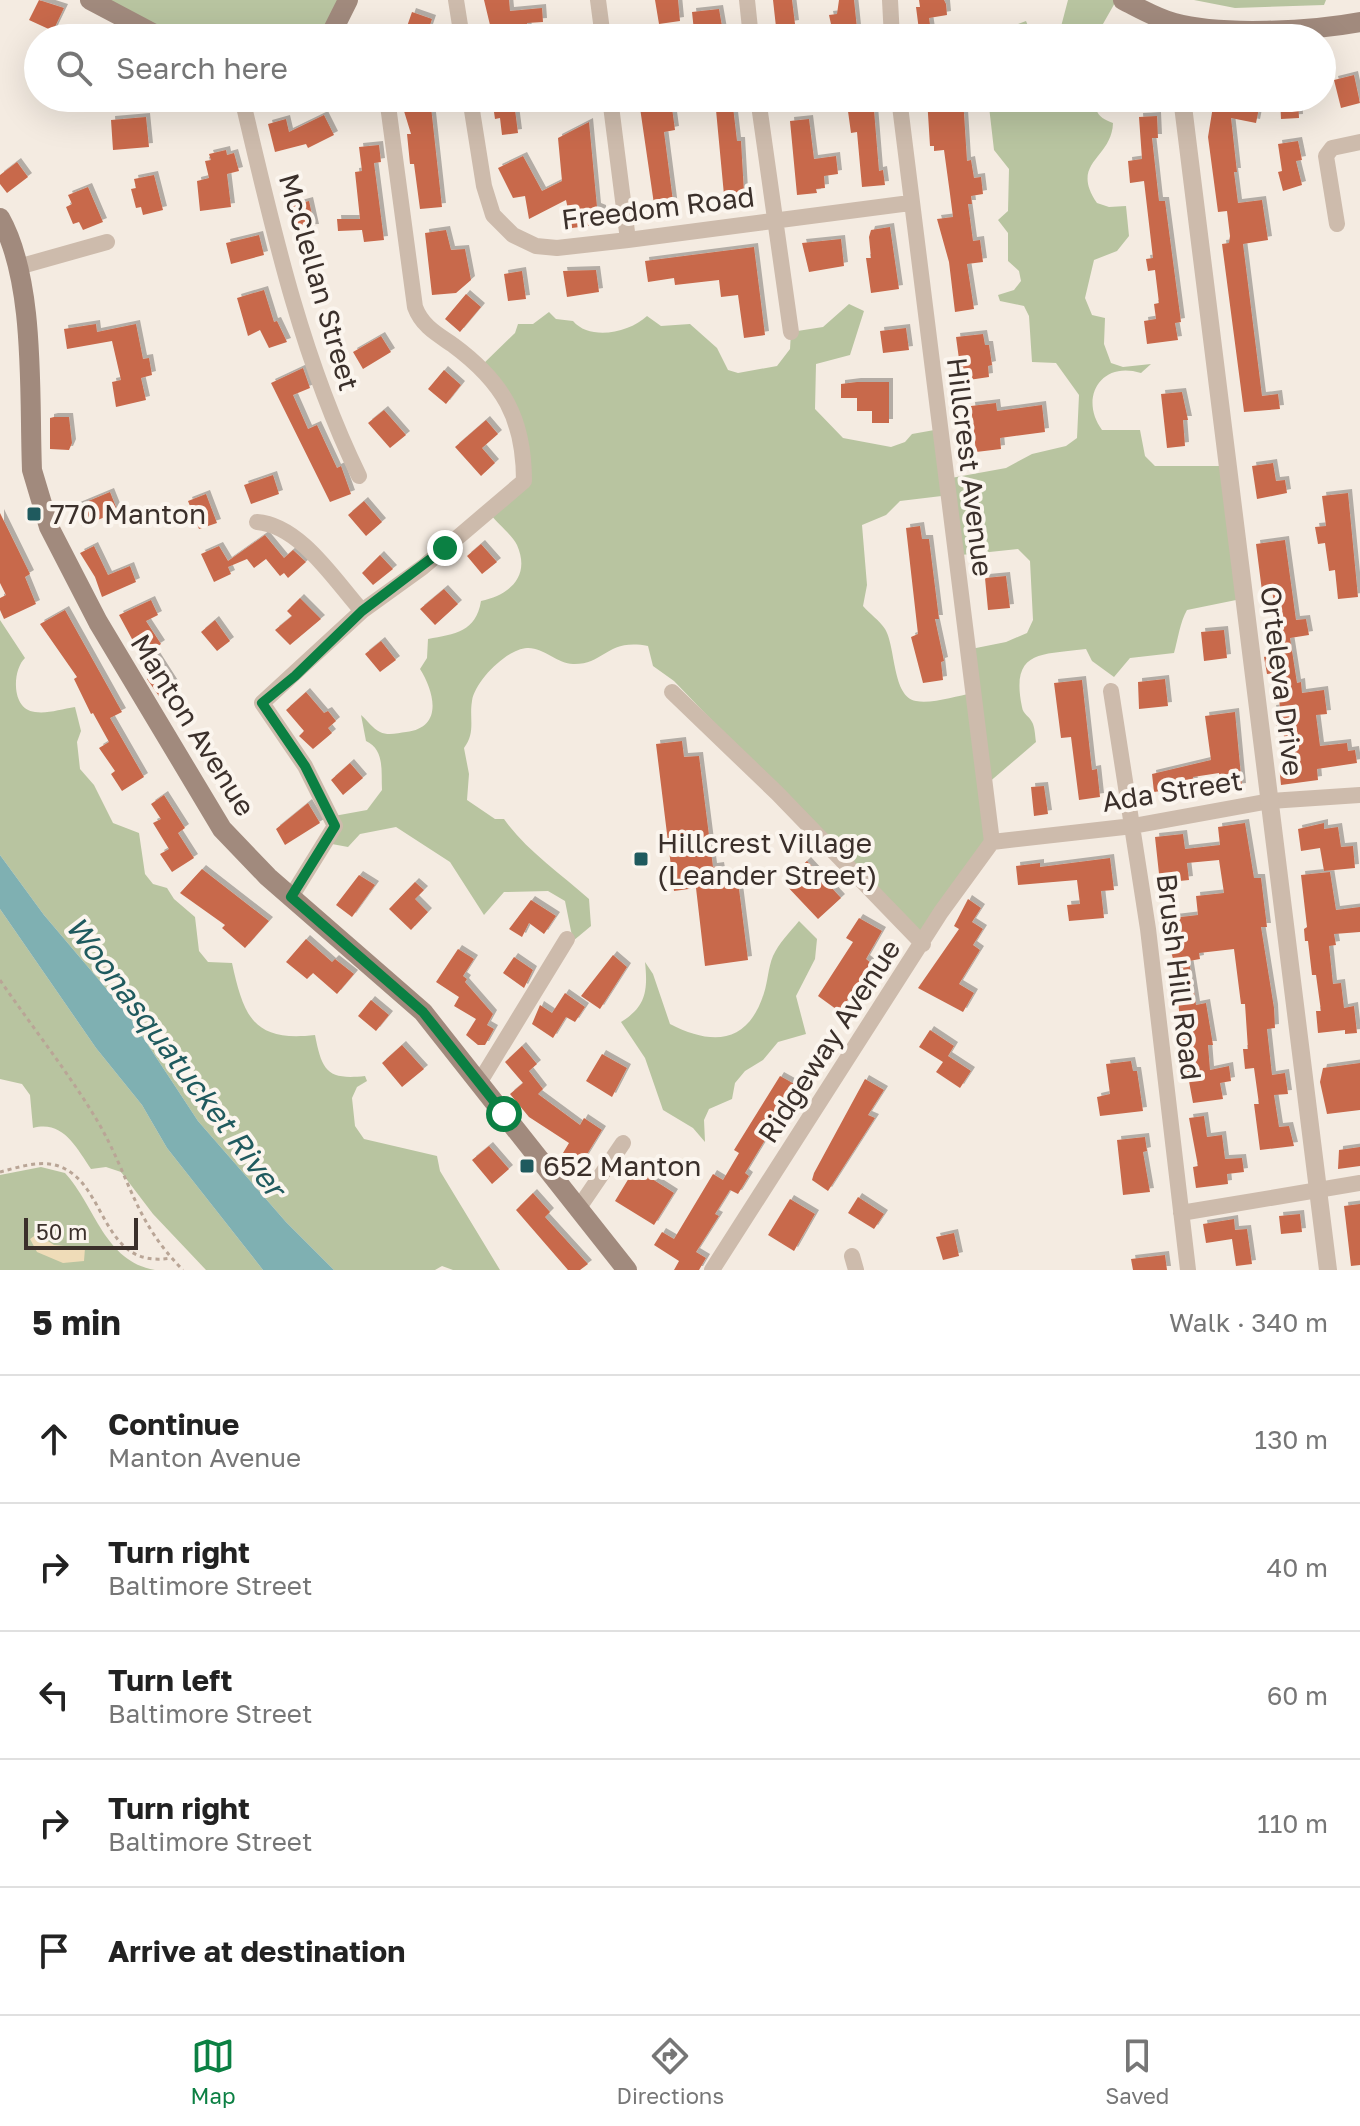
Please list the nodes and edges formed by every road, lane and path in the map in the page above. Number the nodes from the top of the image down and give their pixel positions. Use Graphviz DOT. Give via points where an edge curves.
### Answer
graph roads {
  1 [pos="90,0"];
  2 [pos="348,0"];
  3 [pos="456,0"];
  4 [pos="598,0"];
  5 [pos="747,0"];
  6 [pos="890,0"];
  7 [pos="1123,0"];
  8 [pos="135,24"];
  9 [pos="340,24"];
  10 [pos="460,24"];
  11 [pos="601,24"];
  12 [pos="750,24"];
  13 [pos="891,24"];
  14 [pos="1163,24"];
  15 [pos="1359,25"];
  16 [pos="1336,26"];
  17 [pos="246,112"];
  18 [pos="389,112"];
  19 [pos="472,112"];
  20 [pos="612,112"];
  21 [pos="760,112"];
  22 [pos="900,112"];
  23 [pos="1184,112"];
  24 [pos="1360,142"];
  25 [pos="910,203"];
  26 [pos="0,218"];
  27 [pos="773,221"];
  28 [pos="1337,224"];
  29 [pos="628,240"];
  30 [pos="107,242"];
  31 [pos="18,267"];
  32 [pos="791,332"];
  33 [pos="359,476"];
  34 [pos="257,522"];
  35 [pos="362,611"];
  36 [pos="1111,691"];
  37 [pos="672,692"];
  38 [pos="1360,795"];
  39 [pos="1270,801"];
  40 [pos="1133,826"];
  41 [pos="992,842"];
  42 [pos="291,897"];
  43 [pos="567,939"];
  44 [pos="923,944"];
  45 [pos="0,980"];
  46 [pos="479,1083"];
  47 [pos="623,1143"];
  48 [pos="0,1172"];
  49 [pos="1360,1183"];
  50 [pos="1318,1188"];
  51 [pos="578,1209"];
  52 [pos="1181,1213"];
  53 [pos="171,1258"];
  54 [pos="183,1270"];
  55 [pos="627,1270"];
  56 [pos="712,1270"];
  57 [pos="1188,1270"];
  58 [pos="1328,1270"];
  1 -- 8 [label="main road"];
  2 -- 9 [label="main road"];
  3 -- 10 [label="street"];
  4 -- 11 [label="street"];
  5 -- 12 [label="street"];
  6 -- 13 [label="street"];
  7 -- 14 [label="main road"];
  15 -- 16 [label="main road"];
  17 -- 33 [label="street, McClellan Street" via="299,320"];
  18 -- 35 [label="street" via="418,315 496,382 512,415 524,481"];
  19 -- 29 [label="street, Freedom Road" via="487,200 503,226 536,246"];
  20 -- 29 [label="street"];
  21 -- 27 [label="street"];
  22 -- 25 [label="street, Hillcrest Avenue"];
  23 -- 39 [label="street, Orteleva Drive"];
  24 -- 28 [label="street" via="1332,148 1326,156"];
  25 -- 27 [label="street, Freedom Road"];
  25 -- 41 [label="street, Hillcrest Avenue"];
  26 -- 31 [label="main road, Manton Avenue"];
  27 -- 29 [label="street, Freedom Road"];
  27 -- 32 [label="street"];
  30 -- 31 [label="street"];
  31 -- 42 [label="main road, Manton Avenue" via="27,338 32,470 49,527 98,622 208,808 252,863"];
  34 -- 35 [label="street" via="273,523 290,534"];
  35 -- 42 [label="street" via="262,703 305,766 335,826"];
  36 -- 40 [label="street, Brush Hill Road"];
  37 -- 44 [label="street"];
  38 -- 39 [label="street, Ada Street"];
  39 -- 40 [label="street, Ada Street"];
  39 -- 50 [label="street, Orteleva Drive"];
  40 -- 41 [label="street, Ada Street"];
  40 -- 52 [label="street, Brush Hill Road"];
  41 -- 44 [label="street, Ridgeway Avenue"];
  42 -- 46 [label="main road, Manton Avenue" via="415,1004"];
  43 -- 46 [label="street"];
  44 -- 56 [label="street, Ridgeway Avenue"];
  45 -- 53 [label="path" via="99,1124 132,1198"];
  46 -- 51 [label="main road, Manton Avenue"];
  47 -- 51 [label="street"];
  48 -- 53 [label="path" via="63,1167 74,1174 129,1254 143,1262"];
  49 -- 50 [label="street"];
  50 -- 52 [label="street"];
  50 -- 58 [label="street, Orteleva Drive"];
  51 -- 55 [label="main road, Manton Avenue"];
  52 -- 57 [label="street, Brush Hill Road"];
  53 -- 54 [label="path"];
}
